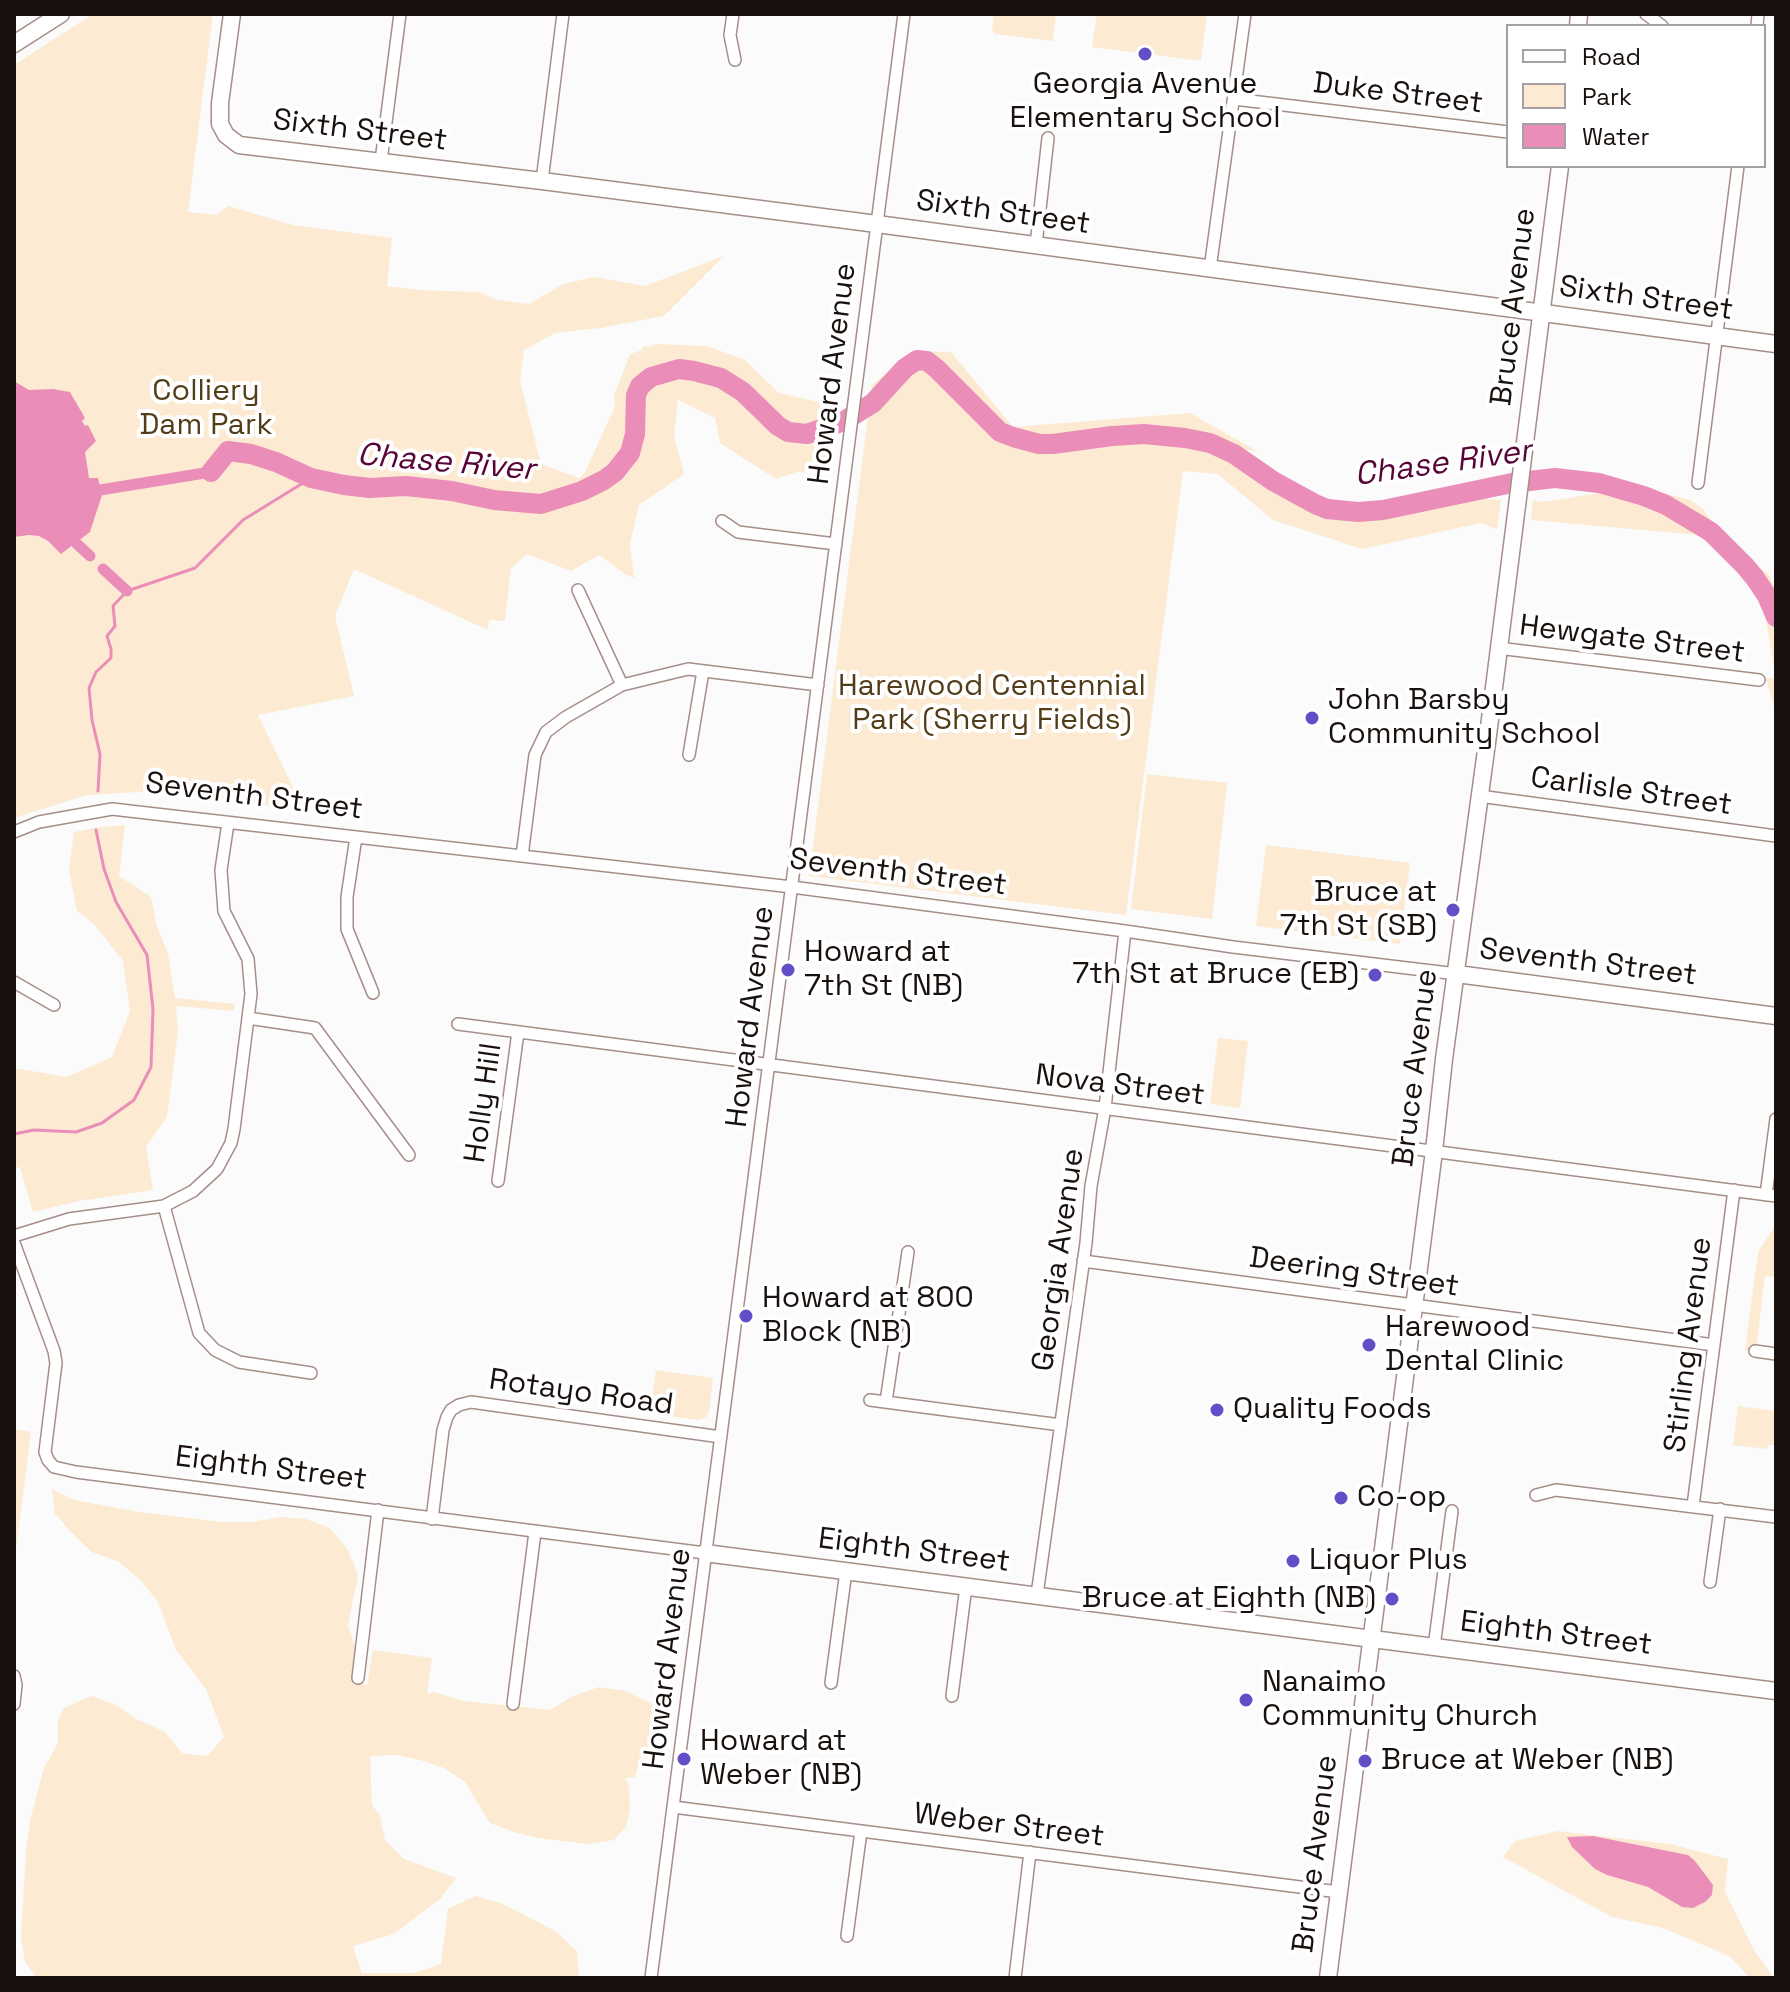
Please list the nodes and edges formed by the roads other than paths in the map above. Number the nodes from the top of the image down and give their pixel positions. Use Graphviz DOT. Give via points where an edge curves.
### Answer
graph roads {
  1 [pos="61,14"];
  2 [pos="232,14"];
  3 [pos="400,14"];
  4 [pos="563,14"];
  5 [pos="733,14"];
  6 [pos="904,14"];
  7 [pos="1245,14"];
  8 [pos="14,44"];
  9 [pos="735,60"];
  10 [pos="1234,99"];
  11 [pos="1506,132"];
  12 [pos="1048,138"];
  13 [pos="381,161"];
  14 [pos="1560,168"];
  15 [pos="1738,168"];
  16 [pos="542,181"];
  17 [pos="877,224"];
  18 [pos="1036,245"];
  19 [pos="1210,269"];
  20 [pos="1541,313"];
  21 [pos="1716,336"];
  22 [pos="1776,344"];
  23 [pos="1698,483"];
  24 [pos="722,521"];
  25 [pos="836,544"];
  26 [pos="578,590"];
  27 [pos="1498,648"];
  28 [pos="703,671"];
  29 [pos="1759,680"];
  30 [pos="622,685"];
  31 [pos="818,685"];
  32 [pos="689,755"];
  33 [pos="1479,796"];
  34 [pos="228,823"];
  35 [pos="14,832"];
  36 [pos="1776,836"];
  37 [pos="356,837"];
  38 [pos="522,856"];
  39 [pos="792,887"];
  40 [pos="1125,931"];
  41 [pos="1457,974"];
  42 [pos="14,982"];
  43 [pos="373,993"];
  44 [pos="54,1005"];
  45 [pos="1776,1016"];
  46 [pos="248,1018"];
  47 [pos="458,1024"];
  48 [pos="518,1032"];
  49 [pos="769,1065"];
  50 [pos="1105,1108"];
  51 [pos="1776,1119"];
  52 [pos="1434,1151"];
  53 [pos="409,1155"];
  54 [pos="498,1181"];
  55 [pos="1734,1190"];
  56 [pos="1771,1195"];
  57 [pos="164,1206"];
  58 [pos="14,1236"];
  59 [pos="14,1243"];
  60 [pos="908,1252"];
  61 [pos="1083,1261"];
  62 [pos="1414,1305"];
  63 [pos="1714,1345"];
  64 [pos="1755,1351"];
  65 [pos="1776,1354"];
  66 [pos="311,1373"];
  67 [pos="870,1400"];
  68 [pos="886,1402"];
  69 [pos="1061,1425"];
  70 [pos="721,1437"];
  71 [pos="1536,1495"];
  72 [pos="1693,1506"];
  73 [pos="1720,1509"];
  74 [pos="378,1510"];
  75 [pos="1452,1511"];
  76 [pos="1776,1517"];
  77 [pos="432,1519"];
  78 [pos="535,1532"];
  79 [pos="705,1553"];
  80 [pos="846,1571"];
  81 [pos="1710,1582"];
  82 [pos="966,1586"];
  83 [pos="1037,1595"];
  84 [pos="1372,1639"];
  85 [pos="1434,1647"];
  86 [pos="14,1676"];
  87 [pos="358,1678"];
  88 [pos="831,1683"];
  89 [pos="1776,1691"];
  90 [pos="952,1696"];
  91 [pos="14,1704"];
  92 [pos="513,1704"];
  93 [pos="673,1807"];
  94 [pos="861,1831"];
  95 [pos="1030,1852"];
  96 [pos="1339,1892"];
  97 [pos="847,1936"];
  98 [pos="651,1978"];
  99 [pos="1015,1978"];
  100 [pos="1328,1978"];
  1 -- 8 [label="street"];
  2 -- 13 [label="street, Sixth Street" via="220,103 226,135 239,145"];
  3 -- 13 [label="street"];
  4 -- 16 [label="street"];
  5 -- 9 [label="street"];
  6 -- 17 [label="street, Howard Avenue"];
  7 -- 10 [label="street"];
  10 -- 11 [label="street, Duke Street"];
  10 -- 19 [label="street"];
  12 -- 18 [label="street"];
  13 -- 16 [label="street, Sixth Street"];
  14 -- 20 [label="street, Bruce Avenue"];
  15 -- 21 [label="street"];
  16 -- 17 [label="street, Sixth Street"];
  17 -- 18 [label="street, Sixth Street"];
  17 -- 25 [label="street, Howard Avenue"];
  18 -- 19 [label="street, Sixth Street"];
  19 -- 20 [label="street, Sixth Street"];
  20 -- 21 [label="street, Sixth Street"];
  20 -- 27 [label="street, Bruce Avenue"];
  21 -- 22 [label="street, Sixth Street"];
  21 -- 23 [label="street"];
  24 -- 25 [label="street" via="738,532"];
  25 -- 31 [label="street, Howard Avenue"];
  26 -- 30 [label="street"];
  27 -- 29 [label="street, Hewgate Street"];
  27 -- 33 [label="street, Bruce Avenue"];
  28 -- 30 [label="street" via="688,669"];
  28 -- 31 [label="street"];
  28 -- 32 [label="street"];
  30 -- 38 [label="street" via="546,732 535,755"];
  31 -- 39 [label="street, Howard Avenue"];
  33 -- 36 [label="street, Carlisle Street"];
  33 -- 41 [label="street, Bruce Avenue"];
  34 -- 35 [label="street, Seventh Street" via="112,809 39,822"];
  34 -- 37 [label="street, Seventh Street"];
  34 -- 46 [label="street" via="221,870 224,911 248,959"];
  37 -- 38 [label="street, Seventh Street"];
  37 -- 43 [label="street" via="347,929"];
  38 -- 39 [label="street, Seventh Street"];
  39 -- 40 [label="street, Seventh Street"];
  39 -- 49 [label="street, Howard Avenue"];
  40 -- 41 [label="street, Seventh Street"];
  40 -- 50 [label="street, Georgia Avenue"];
  41 -- 45 [label="street, Seventh Street"];
  41 -- 52 [label="street, Bruce Avenue"];
  42 -- 44 [label="street"];
  46 -- 53 [label="street" via="315,1028"];
  46 -- 57 [label="street" via="231,1143 217,1169 193,1191"];
  47 -- 48 [label="street, Nova Street"];
  48 -- 49 [label="street, Nova Street"];
  48 -- 54 [label="street, Holly Hill"];
  49 -- 50 [label="street, Nova Street"];
  49 -- 70 [label="street, Howard Avenue"];
  50 -- 52 [label="street, Nova Street"];
  50 -- 61 [label="street, Georgia Avenue"];
  51 -- 56 [label="street"];
  52 -- 55 [label="street, Nova Street"];
  52 -- 62 [label="street, Bruce Avenue"];
  55 -- 56 [label="street, Nova Street"];
  55 -- 63 [label="street, Stirling Avenue"];
  57 -- 58 [label="street" via="69,1219"];
  57 -- 66 [label="street" via="199,1333 215,1350 239,1362"];
  59 -- 74 [label="street, Eighth Street" via="54,1351 45,1452 54,1467"];
  60 -- 68 [label="street"];
  61 -- 62 [label="street, Deering Street"];
  61 -- 69 [label="street, Georgia Avenue"];
  62 -- 63 [label="street, Deering Street"];
  62 -- 84 [label="street, Bruce Avenue"];
  63 -- 72 [label="street, Stirling Avenue"];
  64 -- 65 [label="street"];
  67 -- 68 [label="street"];
  68 -- 69 [label="street"];
  69 -- 83 [label="street, Georgia Avenue"];
  70 -- 77 [label="street, Rotayo Road" via="471,1402 459,1405 451,1410 443,1430"];
  70 -- 79 [label="street, Howard Avenue"];
  71 -- 72 [label="street" via="1556,1490"];
  72 -- 73 [label="street"];
  73 -- 76 [label="street"];
  73 -- 81 [label="street"];
  74 -- 77 [label="street, Eighth Street"];
  74 -- 87 [label="street"];
  75 -- 85 [label="street"];
  77 -- 78 [label="street, Eighth Street"];
  78 -- 79 [label="street, Eighth Street"];
  78 -- 92 [label="street"];
  79 -- 80 [label="street, Eighth Street"];
  79 -- 93 [label="street, Howard Avenue"];
  80 -- 82 [label="street, Eighth Street"];
  80 -- 88 [label="street"];
  82 -- 83 [label="street, Eighth Street"];
  82 -- 90 [label="street"];
  83 -- 84 [label="street, Eighth Street"];
  84 -- 85 [label="street, Eighth Street"];
  84 -- 96 [label="street, Bruce Avenue"];
  85 -- 89 [label="street, Eighth Street"];
  86 -- 91 [label="street"];
  93 -- 94 [label="street, Weber Street"];
  93 -- 98 [label="street, Howard Avenue"];
  94 -- 95 [label="street, Weber Street"];
  94 -- 97 [label="street"];
  95 -- 96 [label="street, Weber Street"];
  95 -- 99 [label="street"];
  96 -- 100 [label="street, Bruce Avenue"];
}
